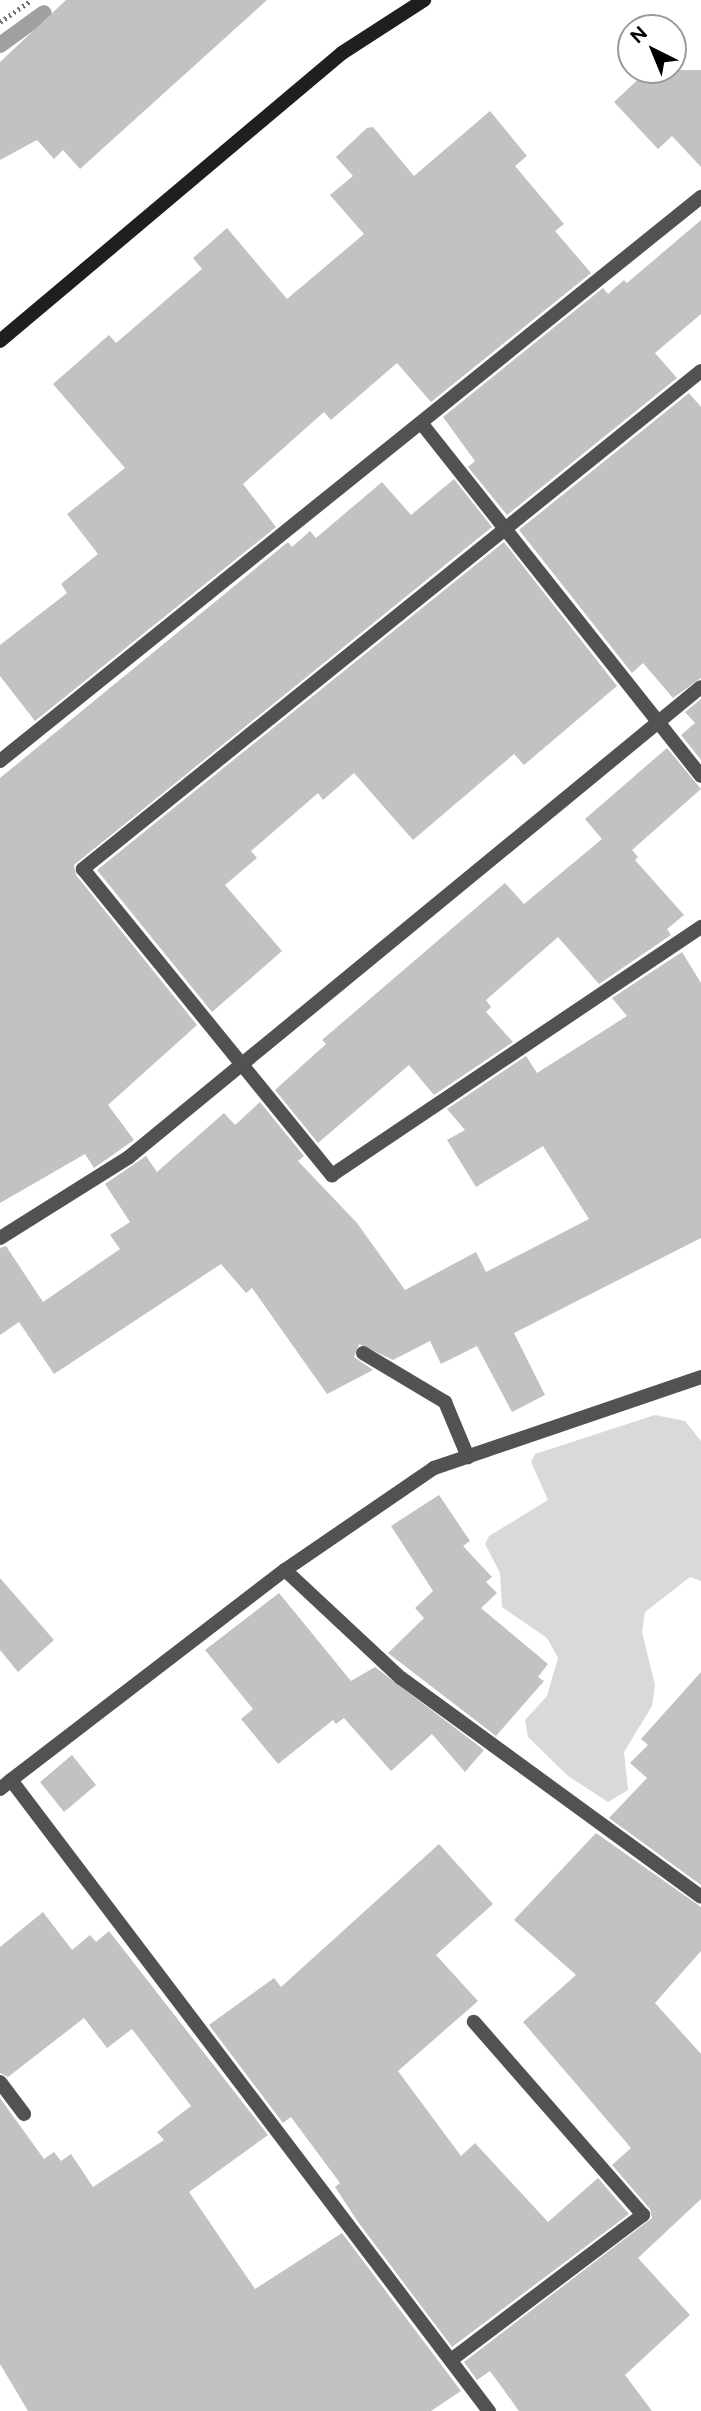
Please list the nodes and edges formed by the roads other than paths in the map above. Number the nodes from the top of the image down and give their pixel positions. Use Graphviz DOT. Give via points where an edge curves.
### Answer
graph roads {
  1 [pos="424,0"];
  2 [pos="701,197"];
  3 [pos="0,341"];
  4 [pos="701,371"];
  5 [pos="422,424"];
  6 [pos="505,527"];
  7 [pos="701,687"];
  8 [pos="660,721"];
  9 [pos="0,761"];
  10 [pos="701,776"];
  11 [pos="701,927"];
  12 [pos="243,1063"];
  13 [pos="0,1238"];
  14 [pos="363,1353"];
  15 [pos="701,1377"];
  16 [pos="468,1457"];
  17 [pos="285,1570"];
  18 [pos="5,1784"];
  19 [pos="701,1897"];
  20 [pos="474,2022"];
  21 [pos="0,2082"];
  22 [pos="24,2114"];
  23 [pos="451,2360"];
  24 [pos="489,2411"];
  1 -- 3 [label="street" via="342,53"];
  2 -- 5 [label="street"];
  4 -- 6 [label="street"];
  5 -- 6 [label="street"];
  5 -- 9 [label="street"];
  6 -- 8 [label="street"];
  6 -- 12 [label="street" via="83,869"];
  7 -- 8 [label="street"];
  8 -- 10 [label="street"];
  8 -- 12 [label="street"];
  11 -- 12 [label="street" via="332,1175"];
  12 -- 13 [label="street" via="129,1157"];
  14 -- 16 [label="street" via="445,1402"];
  15 -- 16 [label="street"];
  16 -- 17 [label="street" via="434,1468"];
  17 -- 18 [label="street"];
  17 -- 19 [label="street" via="401,1678"];
  18 -- 23 [label="street"];
  20 -- 23 [label="street" via="643,2216"];
  21 -- 22 [label="street"];
  23 -- 24 [label="street"];
}
